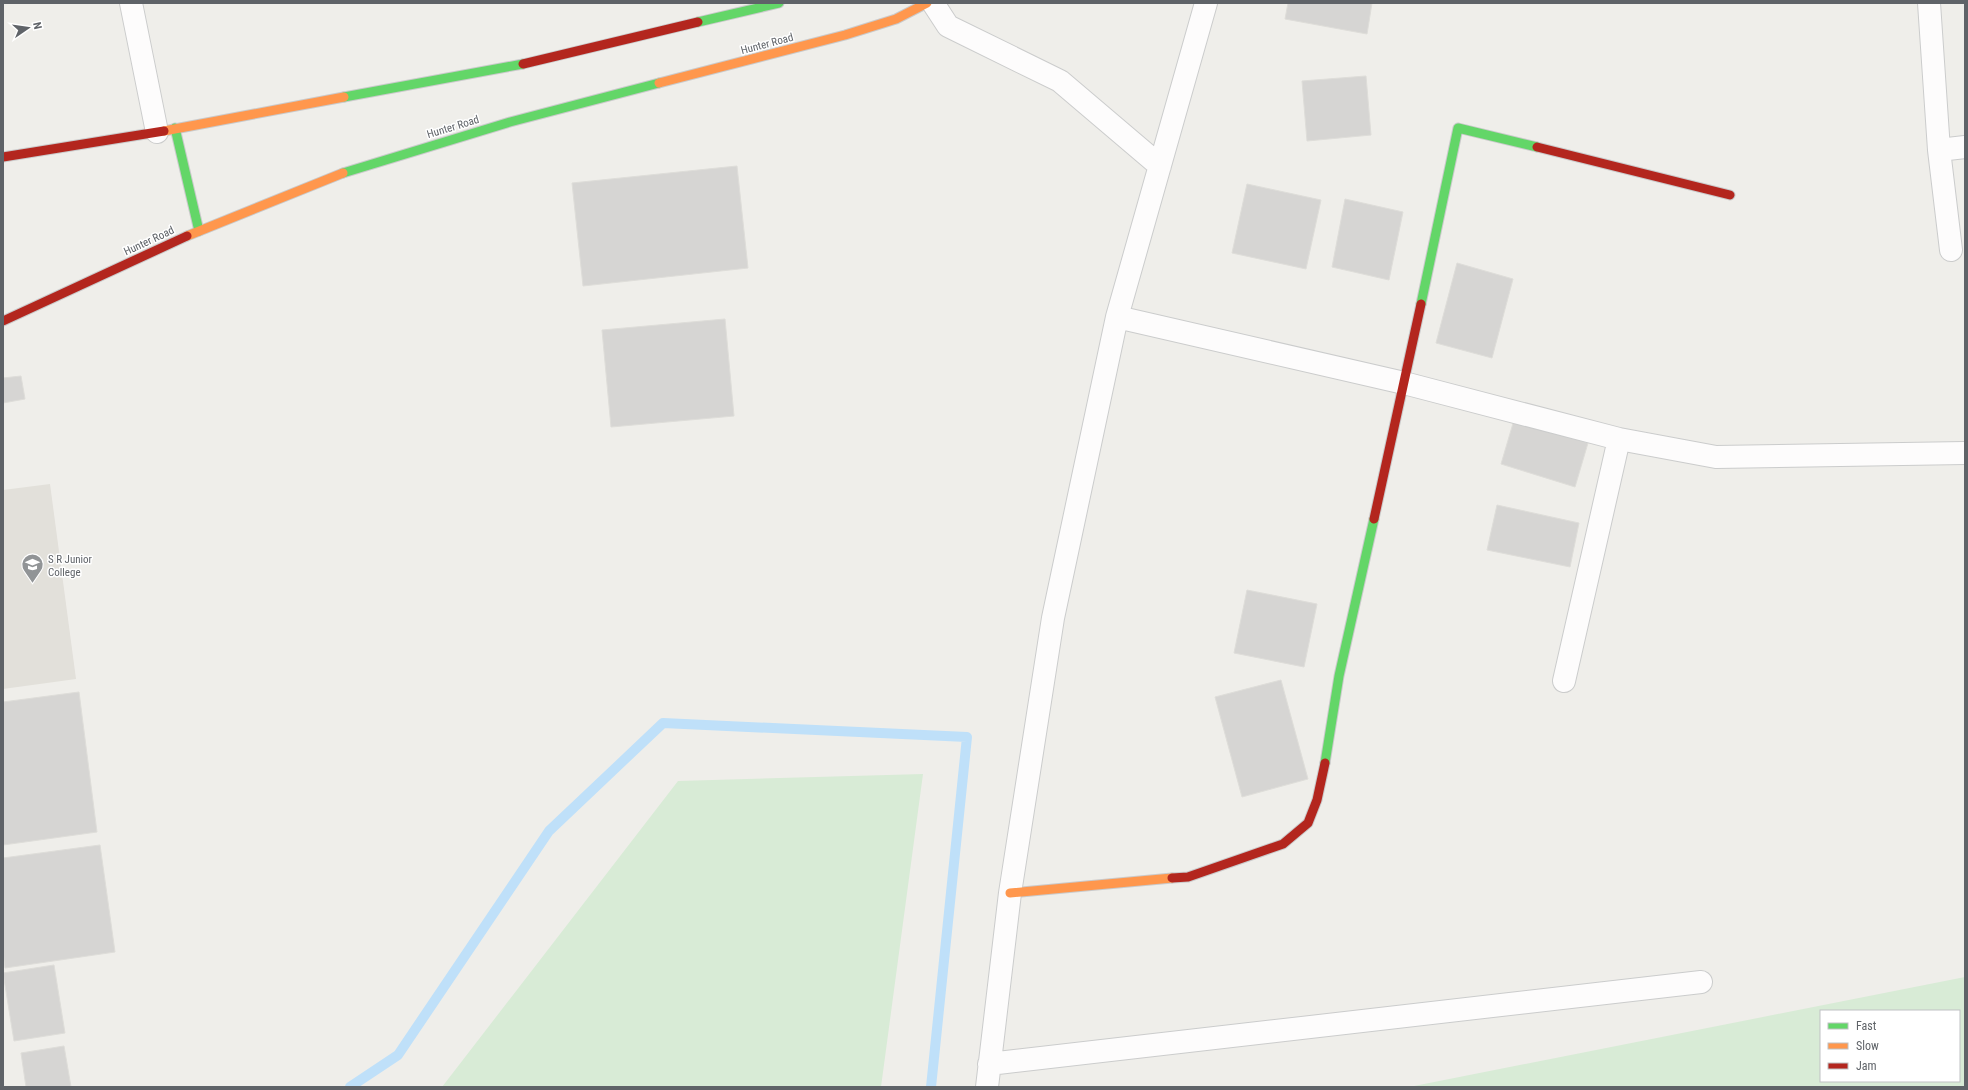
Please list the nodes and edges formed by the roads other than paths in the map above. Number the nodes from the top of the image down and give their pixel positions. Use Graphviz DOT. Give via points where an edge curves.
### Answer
graph roads {
  1 [pos="131,3"];
  2 [pos="779,3"];
  3 [pos="927,3"];
  4 [pos="933,3"];
  5 [pos="1206,3"];
  6 [pos="1929,3"];
  7 [pos="166,130"];
  8 [pos="1965,147"];
  9 [pos="1939,150"];
  10 [pos="3,157"];
  11 [pos="1160,166"];
  12 [pos="1730,195"];
  13 [pos="200,230"];
  14 [pos="1951,250"];
  15 [pos="1117,317"];
  16 [pos="3,321"];
  17 [pos="1404,383"];
  18 [pos="1619,439"];
  19 [pos="1965,453"];
  20 [pos="1564,681"];
  21 [pos="1010,893"];
  22 [pos="1701,982"];
  23 [pos="989,1064"];
  24 [pos="987,1087"];
  1 -- 7 [label="street"];
  2 -- 7 [label="main road" via="504,68"];
  3 -- 13 [label="main road, Hunter Road" via="896,19 845,35 510,122 344,173"];
  4 -- 11 [label="street" via="948,26 1060,81"];
  5 -- 11 [label="street"];
  6 -- 9 [label="street"];
  7 -- 10 [label="main road"];
  7 -- 13 [label="main road"];
  8 -- 9 [label="street"];
  9 -- 14 [label="street"];
  11 -- 15 [label="street"];
  12 -- 17 [label="main road" via="1458,128"];
  13 -- 16 [label="main road, Hunter Road"];
  15 -- 17 [label="street"];
  15 -- 21 [label="street" via="1053,618"];
  17 -- 18 [label="street"];
  17 -- 21 [label="main road" via="1339,676 1324,772 1308,823 1283,844 1188,877"];
  18 -- 19 [label="street" via="1716,457"];
  18 -- 20 [label="street"];
  21 -- 23 [label="street"];
  22 -- 23 [label="street"];
  23 -- 24 [label="street"];
}
